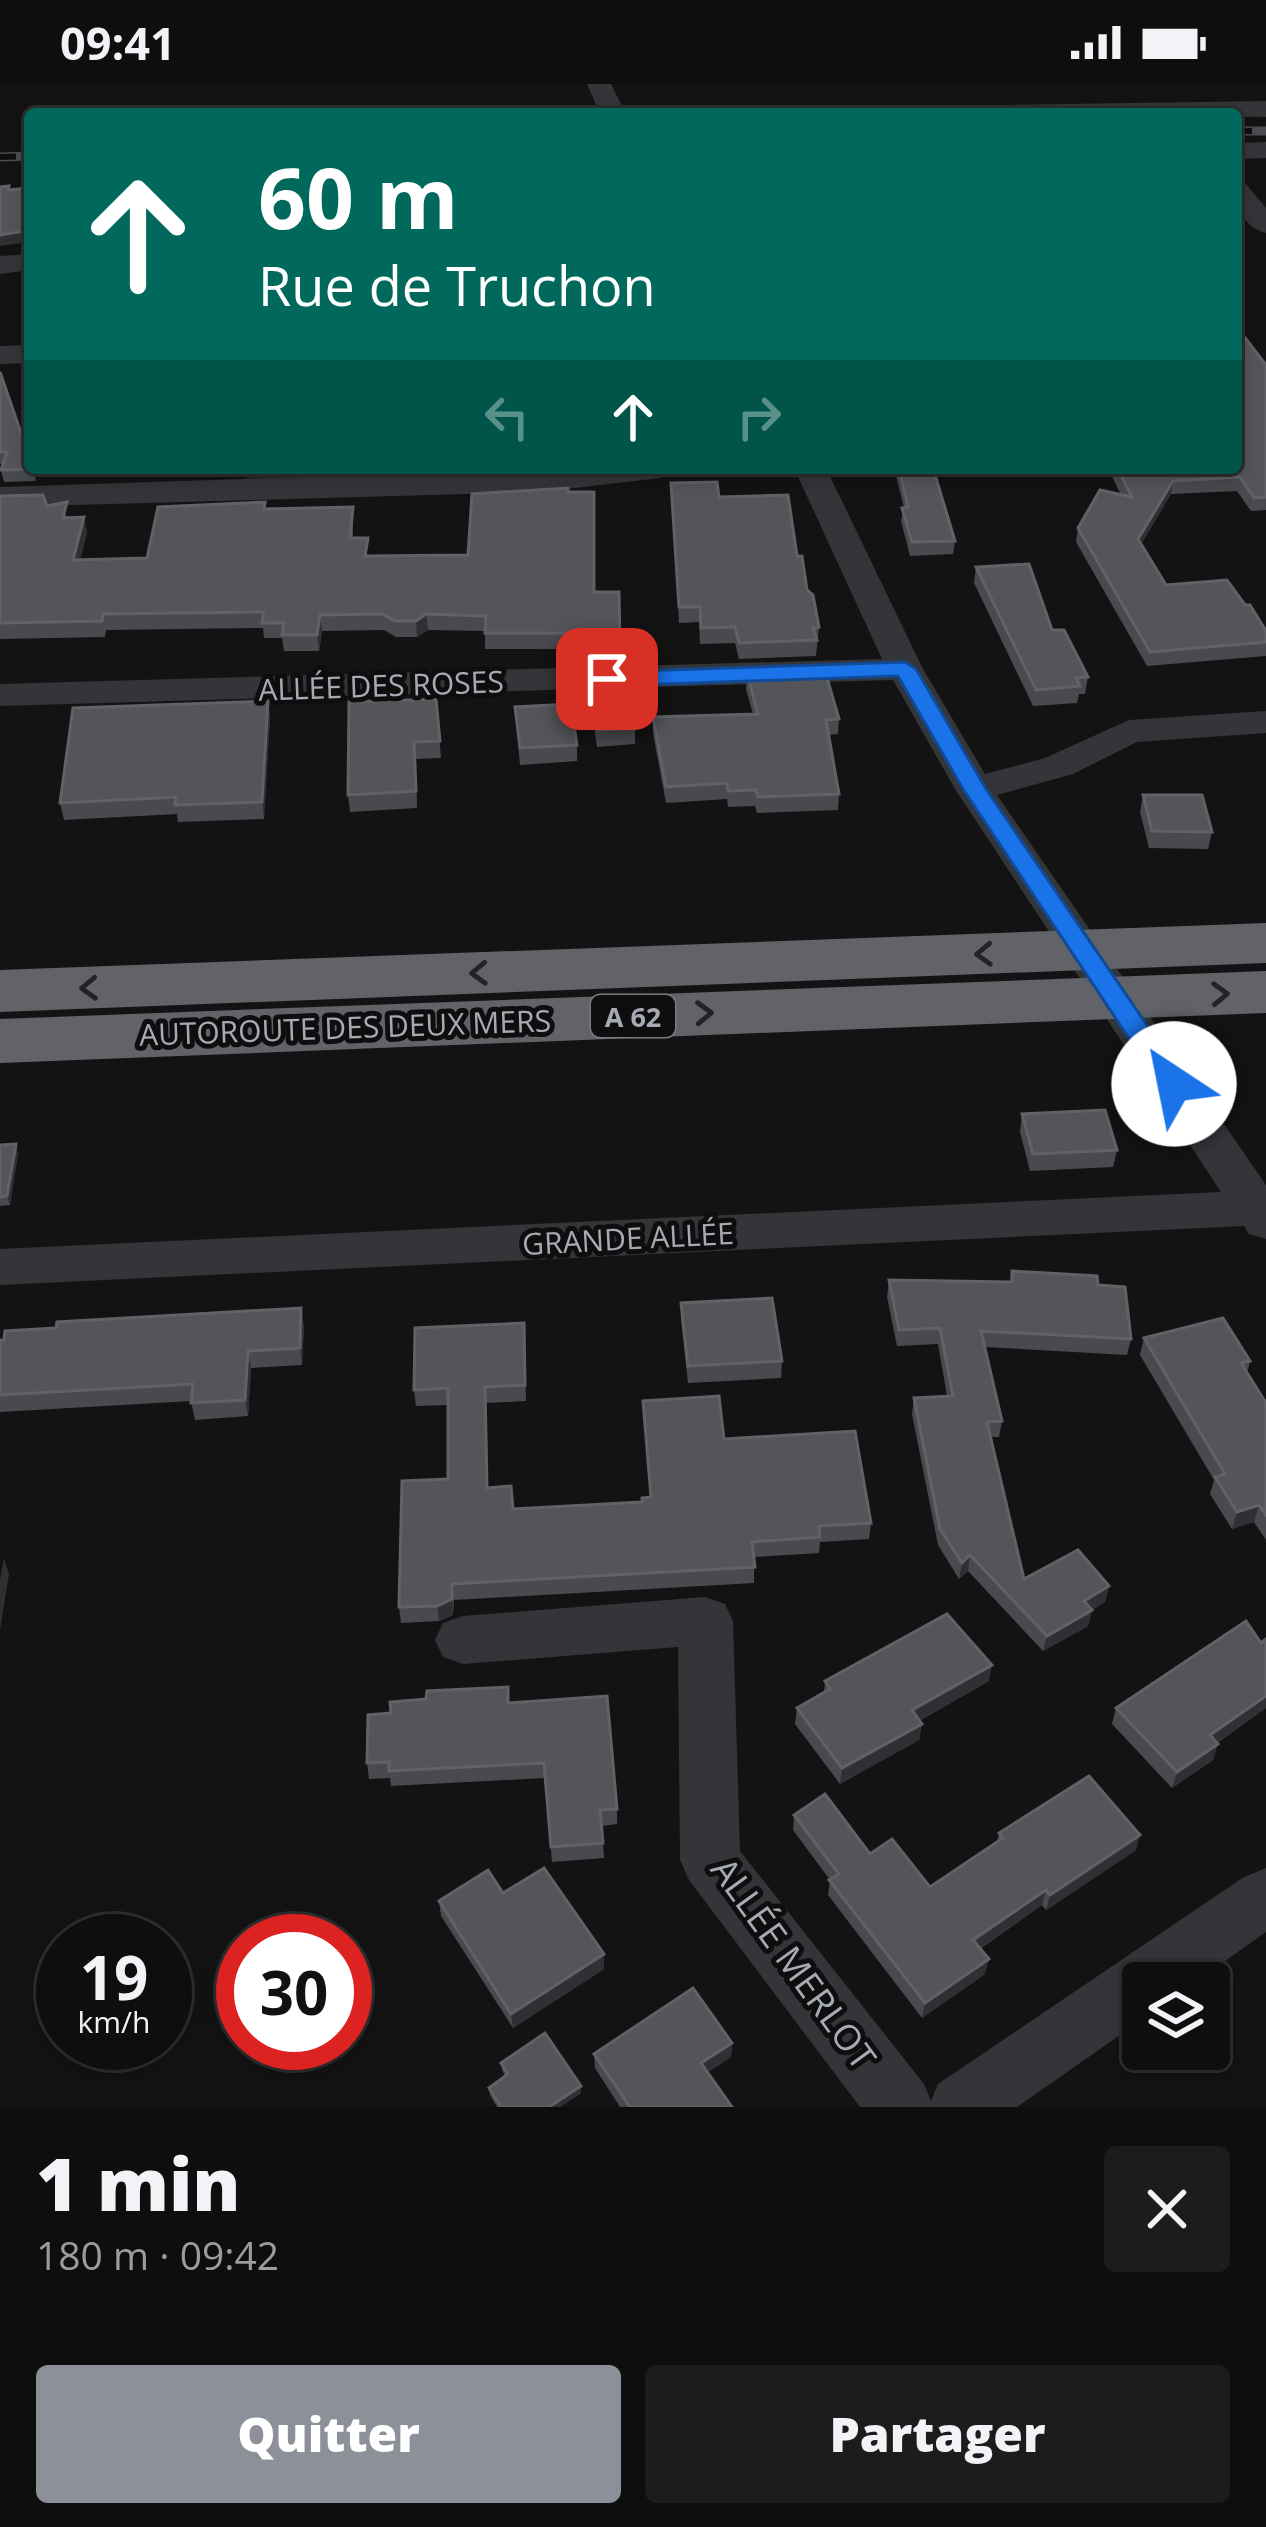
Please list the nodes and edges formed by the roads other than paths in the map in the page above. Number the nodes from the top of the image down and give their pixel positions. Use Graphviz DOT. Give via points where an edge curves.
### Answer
graph roads {
  1 [pos="1242,195"];
  2 [pos="1266,225"];
  3 [pos="609,474"];
  4 [pos="813,474"];
  5 [pos="0,497"];
  6 [pos="905,669"];
  7 [pos="0,695"];
  8 [pos="1266,722"];
  9 [pos="974,789"];
  10 [pos="1266,943"];
  11 [pos="0,991"];
  12 [pos="1266,992"];
  13 [pos="0,1041"];
  14 [pos="1261,1215"];
  15 [pos="0,1267"];
  16 [pos="463,1640"];
  17 [pos="1266,1897"];
  18 [pos="901,2107"];
  19 [pos="961,2107"];
  1 -- 2 [label="street"];
  3 -- 5 [label="street"];
  4 -- 6 [label="street"];
  6 -- 7 [label="street, ALLÉE DES ROSES"];
  6 -- 9 [label="street"];
  8 -- 9 [label="street" via="1130,731 1059,766"];
  9 -- 14 [label="street"];
  10 -- 11 [label="highway, AUTOROUTE DES DEUX MERS / A 62, one-way"];
  13 -- 12 [label="highway, AUTOROUTE DES DEUX MERS / A 62, one-way"];
  14 -- 15 [label="street, GRANDE ALLÉE"];
  16 -- 18 [label="street, ALLÉE MERLOT" via="705,1621 710,1860"];
  17 -- 19 [label="street"];
}
